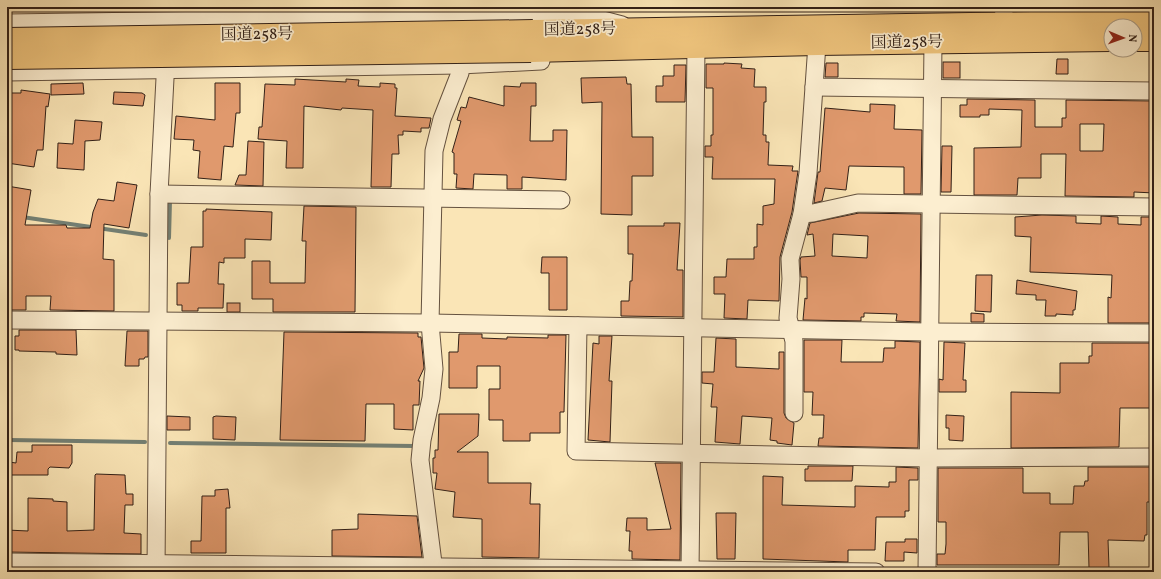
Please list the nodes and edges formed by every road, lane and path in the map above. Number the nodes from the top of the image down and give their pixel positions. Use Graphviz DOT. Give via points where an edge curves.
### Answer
graph roads {
  1 [pos="301,12"];
  2 [pos="478,12"];
  3 [pos="167,14"];
  4 [pos="1154,22"];
  5 [pos="7,24"];
  6 [pos="1006,24"];
  7 [pos="635,29"];
  8 [pos="7,39"];
  9 [pos="1103,39"];
  10 [pos="1143,40"];
  11 [pos="1154,40"];
  12 [pos="532,41"];
  13 [pos="933,43"];
  14 [pos="818,44"];
  15 [pos="696,47"];
  16 [pos="625,49"];
  17 [pos="7,58"];
  18 [pos="460,65"];
  19 [pos="165,70"];
  20 [pos="7,72"];
  21 [pos="301,72"];
  22 [pos="814,87"];
  23 [pos="931,88"];
  24 [pos="1154,91"];
  25 [pos="159,194"];
  26 [pos="431,197"];
  27 [pos="561,200"];
  28 [pos="932,205"];
  29 [pos="1154,207"];
  30 [pos="802,214"];
  31 [pos="7,320"];
  32 [pos="157,321"];
  33 [pos="430,323"];
  34 [pos="578,326"];
  35 [pos="693,328"];
  36 [pos="791,329"];
  37 [pos="928,332"];
  38 [pos="1154,333"];
  39 [pos="794,413"];
  40 [pos="692,453"];
  41 [pos="1154,457"];
  42 [pos="929,458"];
  43 [pos="7,562"];
  44 [pos="156,568"];
  45 [pos="431,570"];
  46 [pos="690,571"];
  47 [pos="876,572"];
  48 [pos="927,572"];
  1 -- 2 [label="street"];
  1 -- 3 [label="street"];
  1 -- 21 [label="street"];
  2 -- 7 [label="street" via="599,19"];
  3 -- 5 [label="street"];
  3 -- 19 [label="street"];
  4 -- 6 [label="highway, 国道258号"];
  6 -- 7 [label="highway, 国道258号"];
  6 -- 9 [label="highway, 国道258号"];
  6 -- 13 [label="highway, 国道258号"];
  7 -- 12 [label="highway, 国道258号"];
  8 -- 12 [label="highway, 国道258号, bridge"];
  10 -- 11 [label="highway"];
  12 -- 16 [label="highway, 国道258号"];
  12 -- 17 [label="highway, 国道258号, bridge"];
  13 -- 14 [label="highway, 国道258号"];
  13 -- 23 [label="street"];
  14 -- 15 [label="highway, 国道258号"];
  14 -- 22 [label="street"];
  15 -- 16 [label="highway, 国道258号"];
  15 -- 35 [label="street"];
  16 -- 18 [label="street" via="607,56"];
  18 -- 21 [label="street"];
  18 -- 26 [label="street" via="460,73 442,119 434,151"];
  19 -- 20 [label="street"];
  19 -- 21 [label="street"];
  19 -- 25 [label="street"];
  22 -- 23 [label="street"];
  22 -- 30 [label="street" via="808,173"];
  23 -- 24 [label="street"];
  23 -- 28 [label="street"];
  25 -- 26 [label="street"];
  25 -- 32 [label="street"];
  26 -- 27 [label="street"];
  26 -- 33 [label="street"];
  28 -- 29 [label="street"];
  28 -- 30 [label="street" via="858,204"];
  28 -- 37 [label="street"];
  30 -- 36 [label="street" via="790,259 788,318"];
  31 -- 32 [label="street"];
  32 -- 33 [label="street"];
  32 -- 44 [label="street"];
  33 -- 34 [label="street"];
  33 -- 45 [label="street" via="434,369 420,460 430,535"];
  34 -- 35 [label="street"];
  34 -- 40 [label="street" via="576,452"];
  35 -- 36 [label="street"];
  35 -- 40 [label="street"];
  36 -- 37 [label="street"];
  36 -- 39 [label="street" via="794,340"];
  37 -- 38 [label="street"];
  37 -- 42 [label="street"];
  40 -- 42 [label="street"];
  40 -- 46 [label="street"];
  41 -- 42 [label="street"];
  42 -- 48 [label="street"];
  43 -- 44 [label="street"];
  44 -- 45 [label="street"];
  45 -- 46 [label="street"];
  46 -- 47 [label="street"];
}
